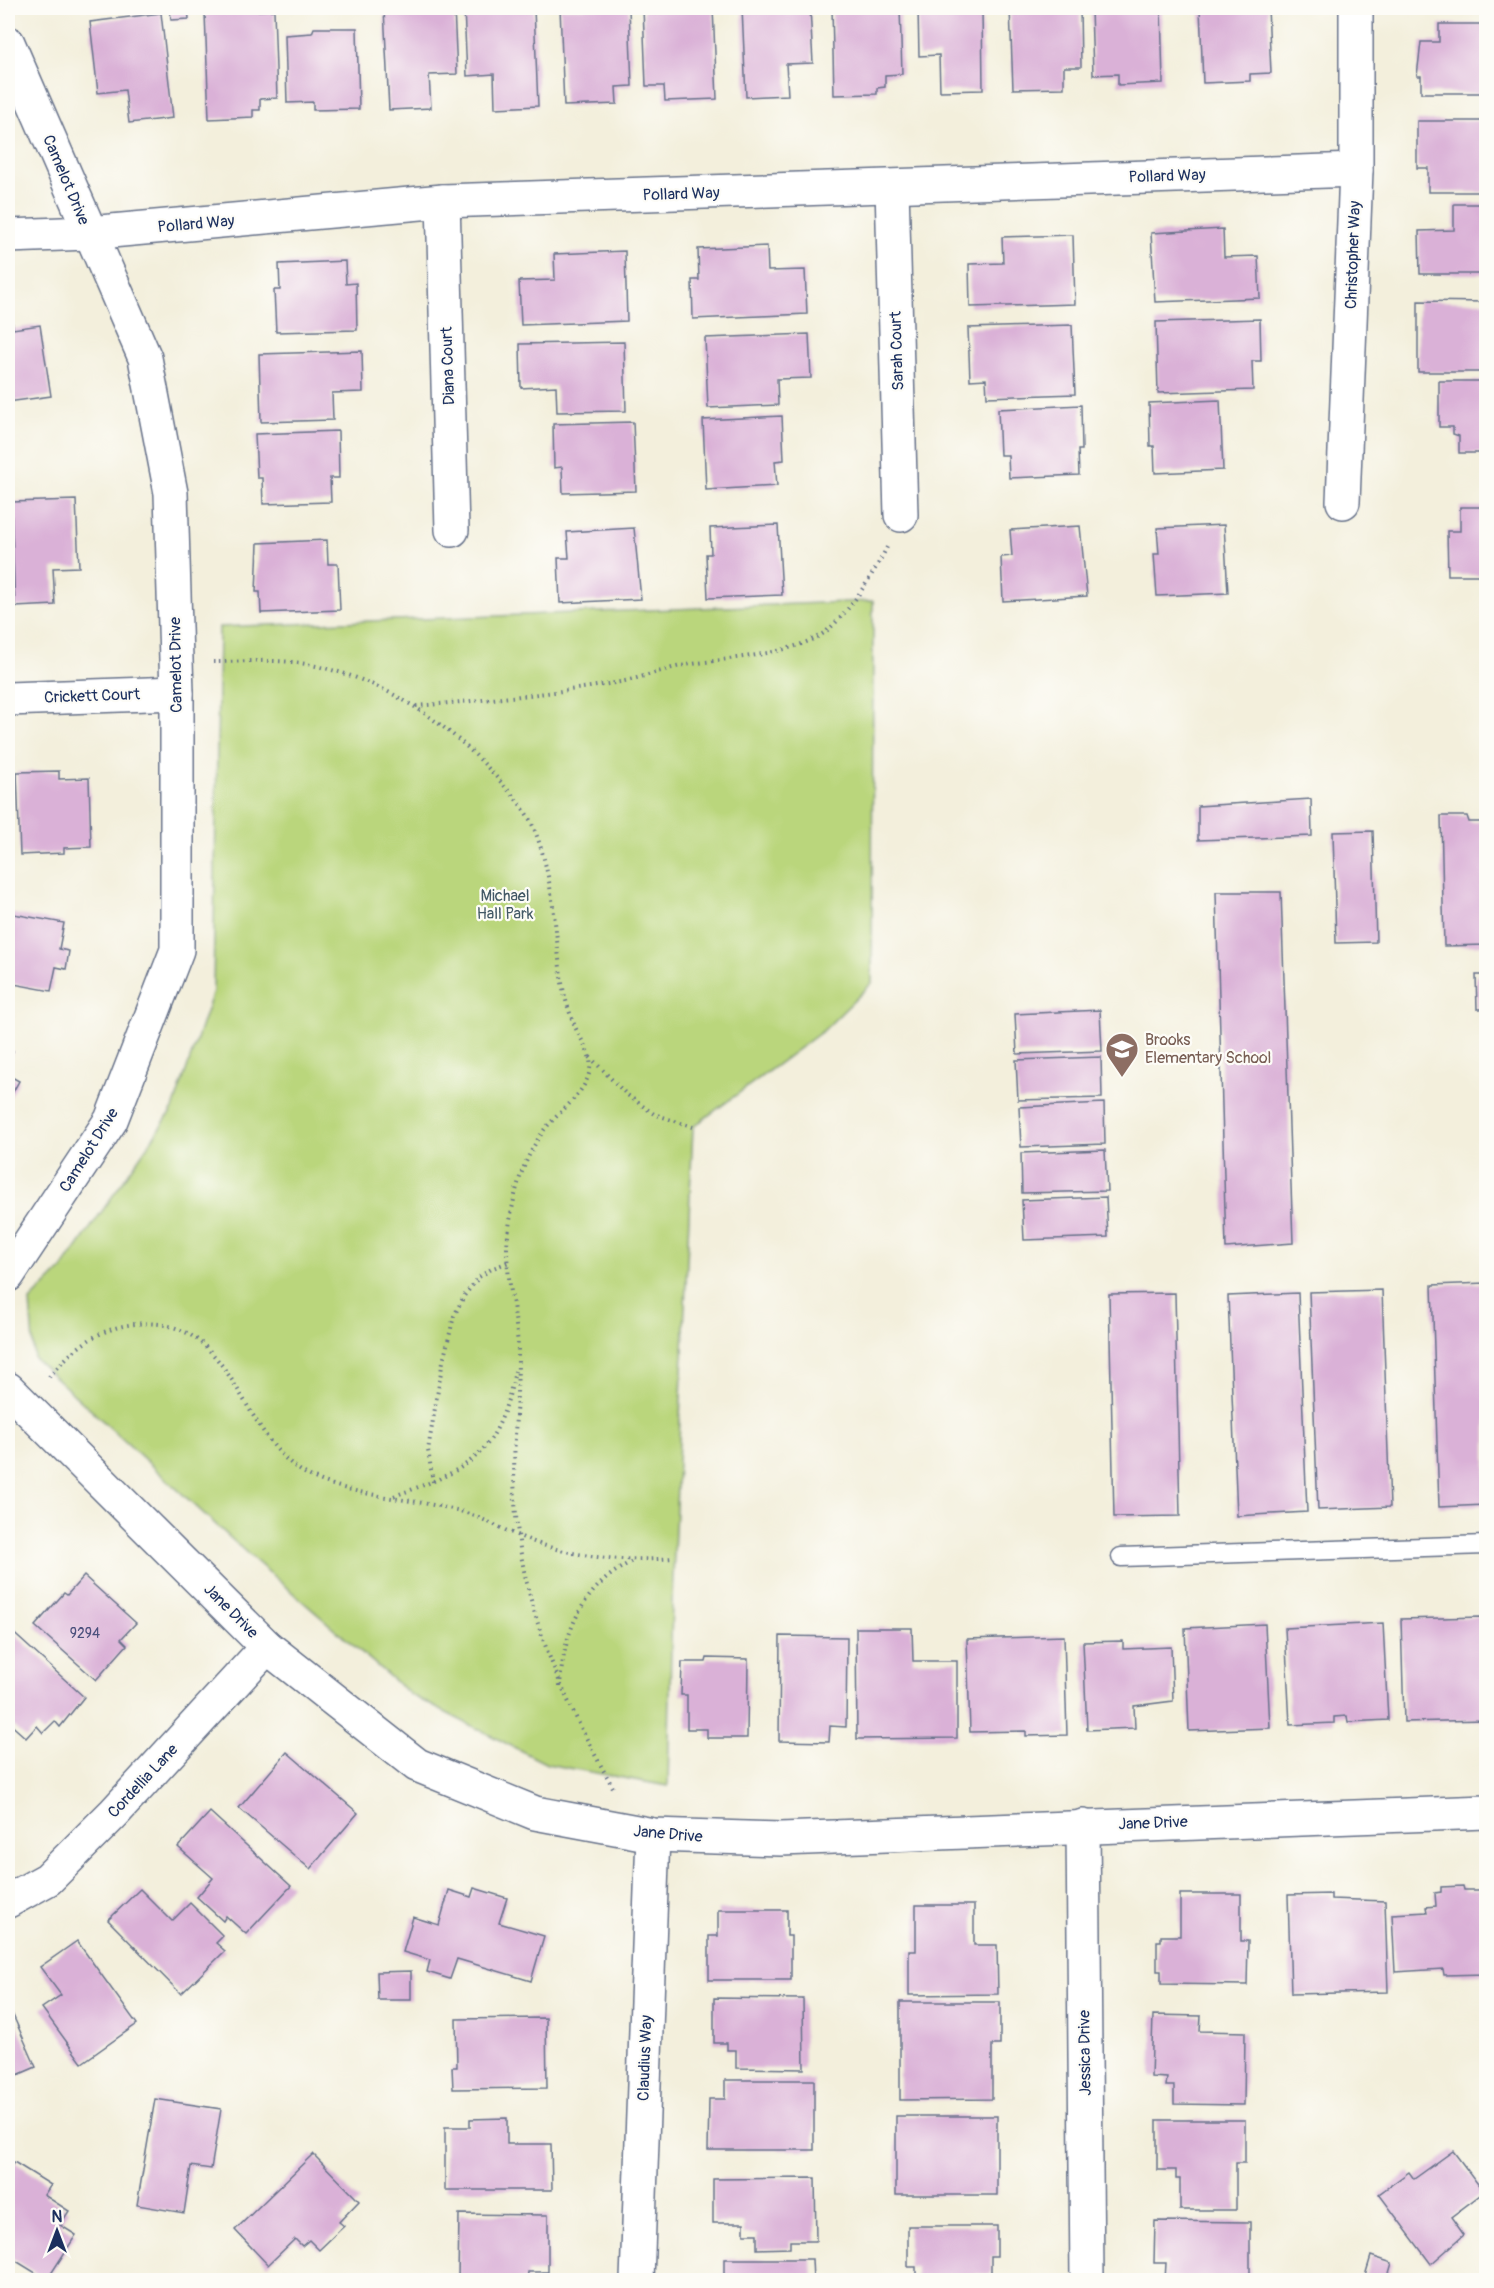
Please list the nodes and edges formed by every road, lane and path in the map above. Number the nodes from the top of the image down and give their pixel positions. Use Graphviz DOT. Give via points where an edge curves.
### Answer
graph roads {
  1 [pos="1356,8"];
  2 [pos="8,43"];
  3 [pos="1356,170"];
  4 [pos="892,186"];
  5 [pos="443,201"];
  6 [pos="89,233"];
  7 [pos="8,236"];
  8 [pos="1343,502"];
  9 [pos="902,515"];
  10 [pos="452,530"];
  11 [pos="204,663"];
  12 [pos="177,693"];
  13 [pos="8,699"];
  14 [pos="416,706"];
  15 [pos="590,1057"];
  16 [pos="693,1127"];
  17 [pos="509,1262"];
  18 [pos="8,1275"];
  19 [pos="518,1356"];
  20 [pos="52,1374"];
  21 [pos="8,1389"];
  22 [pos="433,1482"];
  23 [pos="392,1497"];
  24 [pos="518,1536"];
  25 [pos="1486,1545"];
  26 [pos="1121,1557"];
  27 [pos="674,1558"];
  28 [pos="634,1561"];
  29 [pos="267,1647"];
  30 [pos="560,1688"];
  31 [pos="616,1793"];
  32 [pos="1486,1812"];
  33 [pos="1083,1826"];
  34 [pos="653,1835"];
  35 [pos="8,1901"];
  36 [pos="637,2280"];
  37 [pos="1088,2280"];
  1 -- 3 [label="street, Christopher Way"];
  2 -- 6 [label="street, Camelot Drive"];
  3 -- 4 [label="street, Pollard Way"];
  3 -- 8 [label="street, Christopher Way"];
  4 -- 5 [label="street, Pollard Way"];
  4 -- 9 [label="street, Sarah Court"];
  5 -- 6 [label="street, Pollard Way"];
  5 -- 10 [label="street, Diana Court"];
  6 -- 7 [label="street, Pollard Way"];
  6 -- 12 [label="street, Camelot Drive" via="145,358 156,414 171,493"];
  9 -- 14 [label="path" via="875,573 821,635 801,645 576,689"];
  11 -- 14 [label="path" via="308,664 344,674"];
  12 -- 13 [label="street, Crickett Court"];
  12 -- 18 [label="street, Camelot Drive" via="177,950 111,1120"];
  14 -- 15 [label="path" via="477,754 515,797 534,827 545,861 562,981 572,1021"];
  15 -- 16 [label="path" via="626,1094 654,1114"];
  15 -- 17 [label="path" via="591,1069 584,1085 544,1131 522,1167 511,1213"];
  17 -- 19 [label="path"];
  17 -- 22 [label="path" via="478,1277 454,1316 428,1450"];
  19 -- 22 [label="path" via="510,1395 496,1430 474,1461"];
  19 -- 24 [label="path" via="513,1440"];
  20 -- 23 [label="path" via="81,1345 118,1326 147,1323 192,1333 235,1383 284,1460 310,1476 342,1488"];
  21 -- 29 [label="street, Jane Drive"];
  22 -- 23 [label="path"];
  23 -- 24 [label="path" via="463,1512"];
  24 -- 28 [label="path" via="582,1556"];
  24 -- 30 [label="path" via="534,1612"];
  25 -- 26 [label="lane"];
  27 -- 28 [label="path"];
  28 -- 30 [label="path" via="595,1590 571,1624"];
  29 -- 34 [label="street, Jane Drive" via="417,1765 535,1813"];
  29 -- 35 [label="street, Cordellia Lane" via="48,1879"];
  30 -- 31 [label="path"];
  32 -- 33 [label="street, Jane Drive"];
  33 -- 34 [label="street, Jane Drive" via="781,1839"];
  33 -- 37 [label="street, Jessica Drive"];
  34 -- 36 [label="street, Claudius Way"];
}
